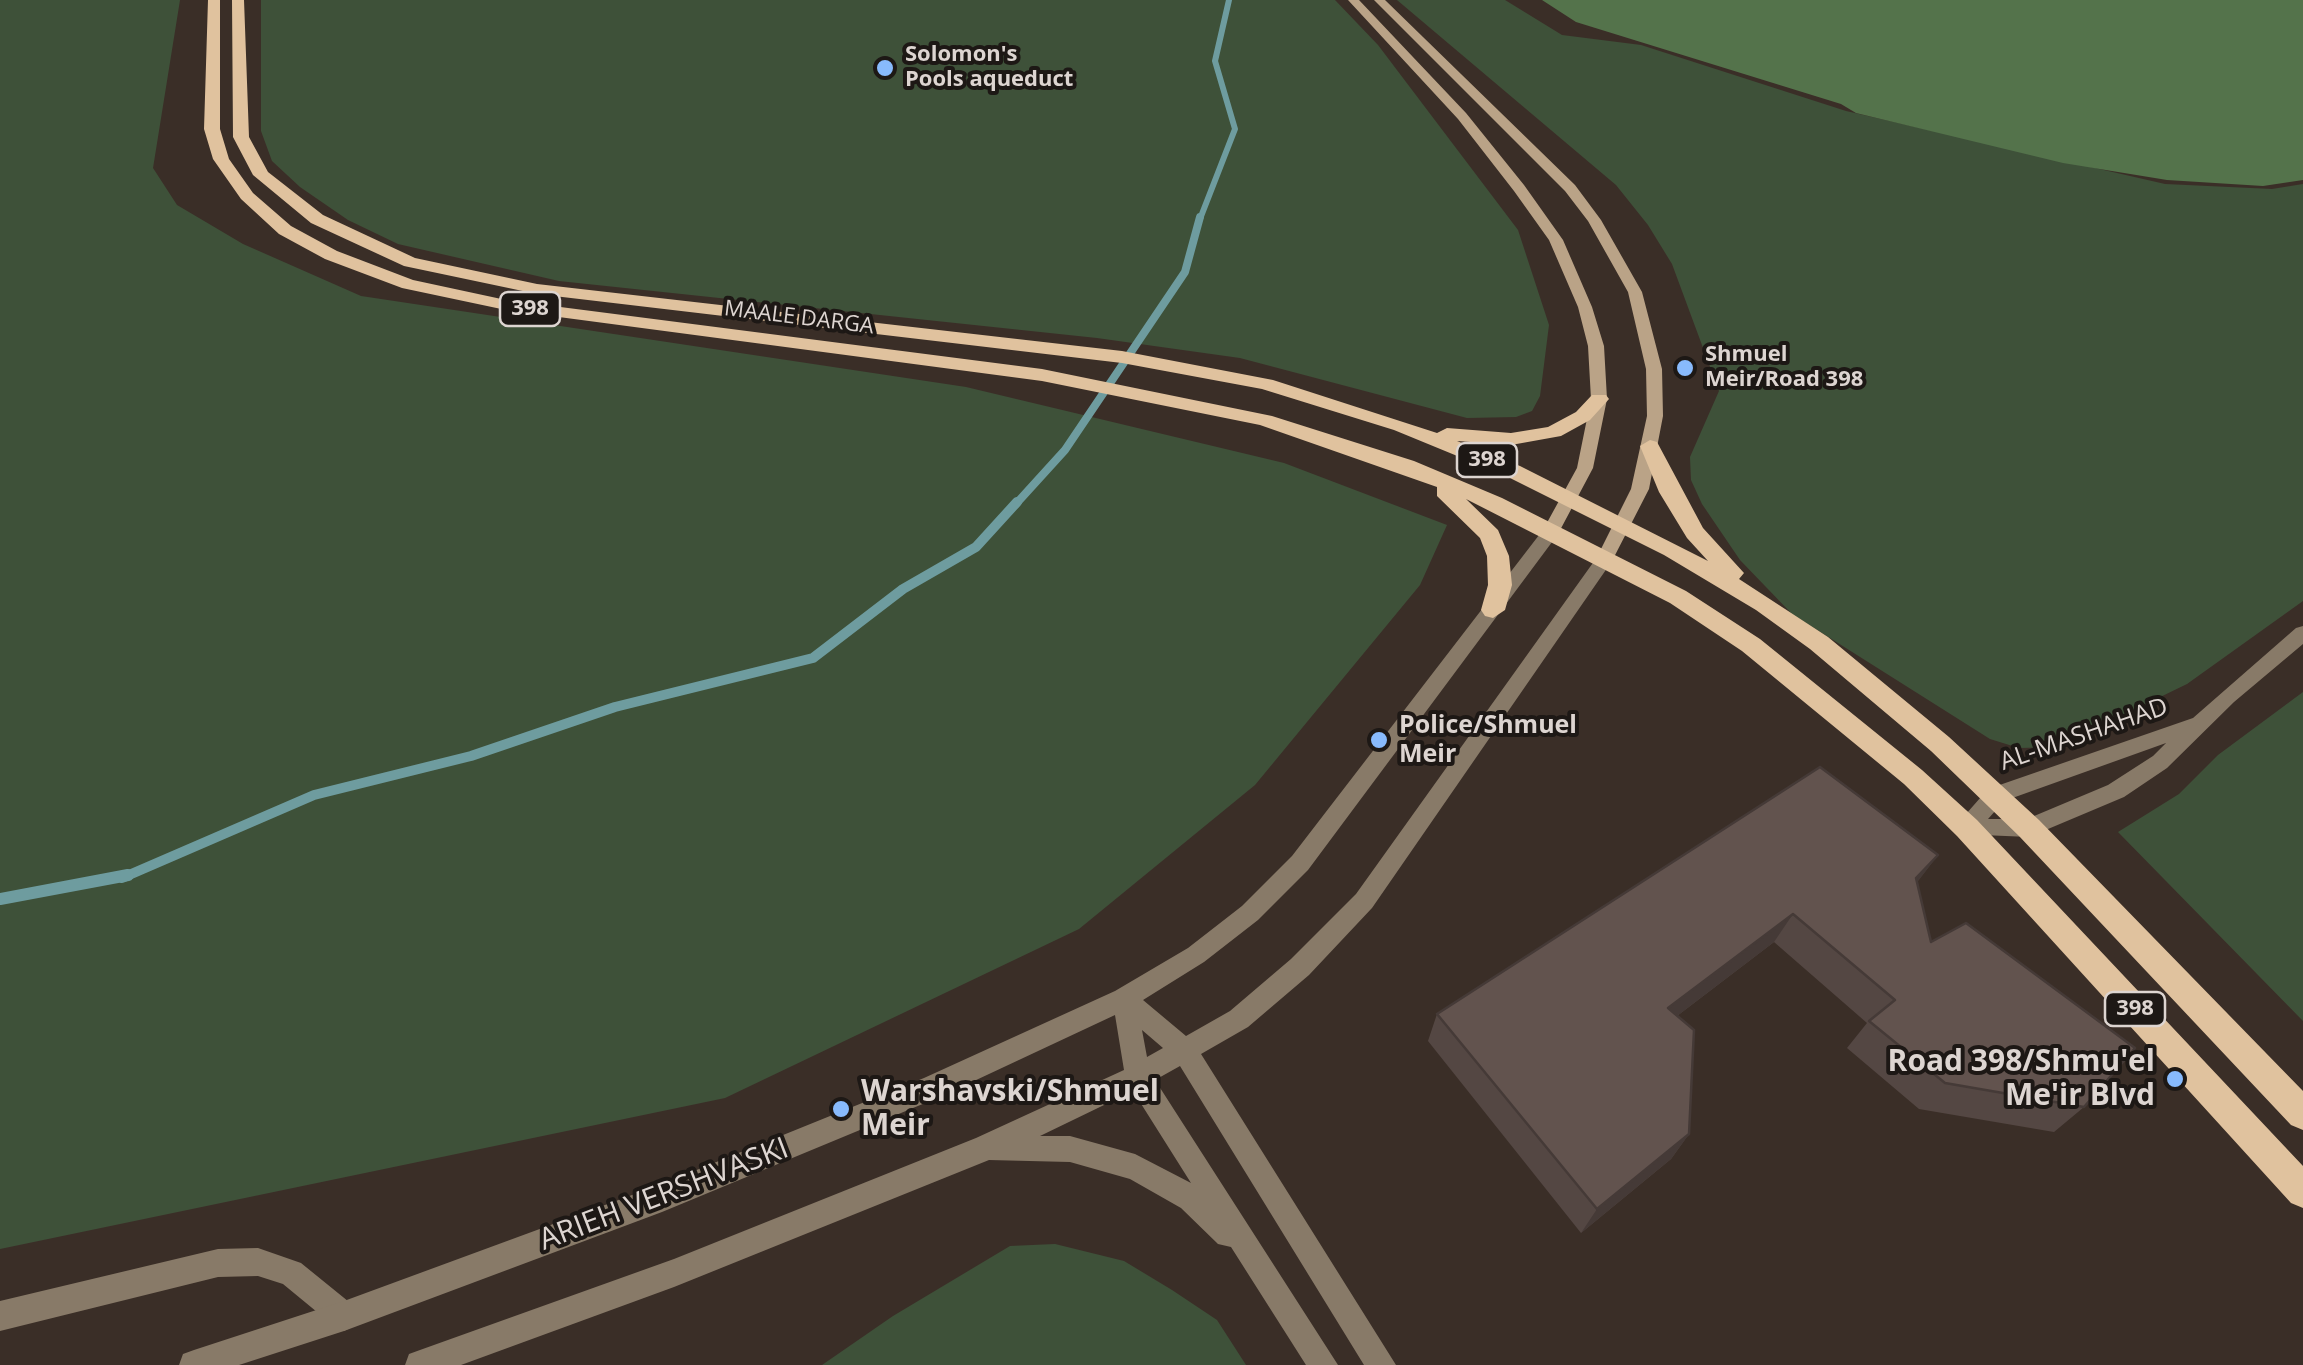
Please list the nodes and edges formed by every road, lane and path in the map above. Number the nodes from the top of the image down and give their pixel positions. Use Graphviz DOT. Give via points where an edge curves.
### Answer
graph roads {
  1 [pos="214,0"];
  2 [pos="238,0"];
  3 [pos="1353,0"];
  4 [pos="1378,0"];
  5 [pos="1599,399"];
  6 [pos="1401,426"];
  7 [pos="1650,446"];
  8 [pos="1407,466"];
  9 [pos="1572,499"];
  10 [pos="1625,525"];
  11 [pos="1552,530"];
  12 [pos="1606,557"];
  13 [pos="1764,604"];
  14 [pos="1494,610"];
  15 [pos="2303,633"];
  16 [pos="2196,724"];
  17 [pos="1996,795"];
  18 [pos="1967,828"];
  19 [pos="2030,828"];
  20 [pos="1124,999"];
  21 [pos="1186,1052"];
  22 [pos="1138,1076"];
  23 [pos="2303,1114"];
  24 [pos="985,1148"];
  25 [pos="2303,1191"];
  26 [pos="1253,1258"];
  27 [pos="0,1316"];
  28 [pos="344,1316"];
  29 [pos="194,1365"];
  30 [pos="420,1365"];
  31 [pos="1323,1365"];
  32 [pos="1381,1365"];
  1 -- 8 [label="main road, MAALE DARGA / 398" via="210,84 221,159 247,196 285,230 331,255 408,284 506,305 1042,374 1180,400"];
  2 -- 6 [label="main road, MAALE DARGA / 398" via="238,114 249,157 282,196 364,244 458,275 537,289 1195,369"];
  3 -- 5 [label="main road" via="1462,116 1556,240 1592,333"];
  4 -- 7 [label="main road" via="1543,159 1618,259 1651,354"];
  5 -- 6 [label="main road" via="1566,428 1534,437 1480,438"];
  5 -- 9 [label="main road"];
  6 -- 9 [label="main road, MAALE DARGA / 398"];
  7 -- 10 [label="main road"];
  7 -- 13 [label="main road" via="1694,533"];
  8 -- 11 [label="main road, MAALE DARGA / 398"];
  8 -- 14 [label="main road" via="1457,501 1490,535 1500,585"];
  9 -- 10 [label="main road, 398"];
  9 -- 11 [label="main road"];
  10 -- 12 [label="main road"];
  10 -- 13 [label="main road, 398"];
  11 -- 12 [label="main road, 398"];
  11 -- 14 [label="street, ARIEH VERSHVASKI"];
  12 -- 18 [label="main road, 398" via="1751,645"];
  12 -- 21 [label="street" via="1364,900 1288,978"];
  13 -- 17 [label="main road, 398" via="1865,678"];
  14 -- 20 [label="street, ARIEH VERSHVASKI" via="1300,863 1196,956"];
  15 -- 16 [label="street, AL-MASHAHAD"];
  16 -- 17 [label="street, AL-MASHAHAD"];
  16 -- 19 [label="street, AL-MASHAHAD" via="2139,778"];
  17 -- 18 [label="street, AL-MASHAHAD"];
  17 -- 19 [label="main road, 398"];
  18 -- 19 [label="street, AL-MASHAHAD"];
  18 -- 25 [label="main road, 398"];
  19 -- 23 [label="main road, 398"];
  20 -- 21 [label="street"];
  20 -- 22 [label="street"];
  20 -- 28 [label="street, ARIEH VERSHVASKI" via="662,1198"];
  21 -- 22 [label="street"];
  21 -- 32 [label="street"];
  22 -- 24 [label="street"];
  22 -- 26 [label="street"];
  24 -- 26 [label="street" via="1070,1150 1135,1166 1191,1198"];
  24 -- 30 [label="street"];
  26 -- 31 [label="street"];
  27 -- 28 [label="street" via="218,1263 258,1262 291,1274"];
  28 -- 29 [label="street, ARIEH VERSHVASKI"];
}
